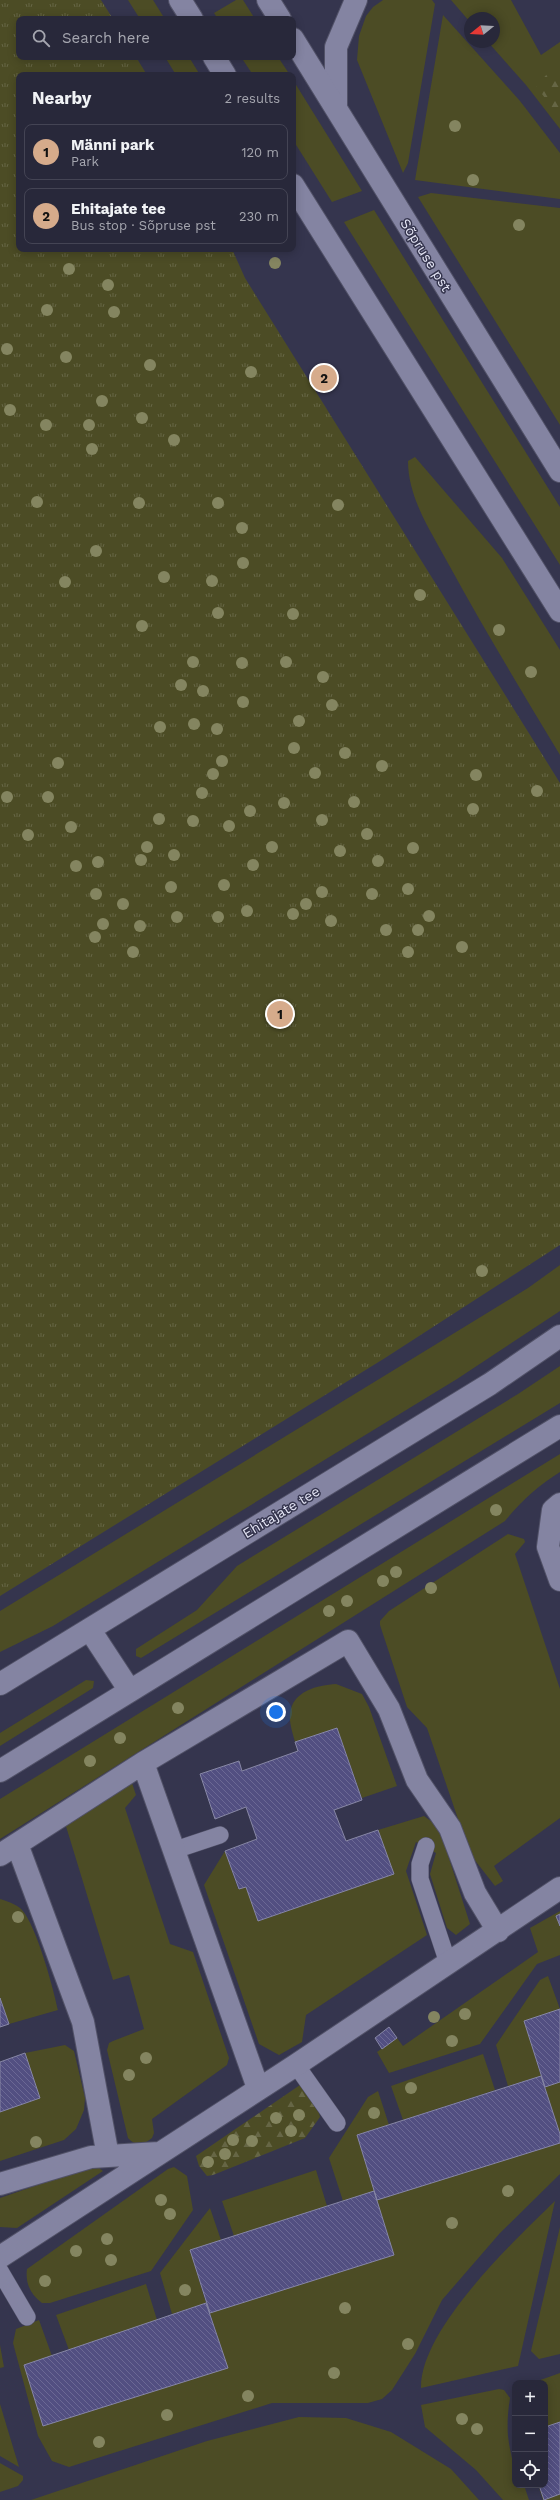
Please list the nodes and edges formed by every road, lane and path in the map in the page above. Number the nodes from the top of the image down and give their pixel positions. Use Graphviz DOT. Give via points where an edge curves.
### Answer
graph roads {
  1 [pos="180,0"];
  2 [pos="268,0"];
  3 [pos="356,0"];
  4 [pos="190,16"];
  5 [pos="278,16"];
  6 [pos="296,44"];
  7 [pos="216,60"];
  8 [pos="223,72"];
  9 [pos="336,105"];
  10 [pos="296,190"];
  11 [pos="560,471"];
  12 [pos="560,611"];
  13 [pos="560,1336"];
  14 [pos="560,1426"];
  15 [pos="560,1504"];
  16 [pos="560,1580"];
  17 [pos="90,1630"];
  18 [pos="0,1684"];
  19 [pos="130,1691"];
  20 [pos="143,1763"];
  21 [pos="0,1771"];
  22 [pos="220,1835"];
  23 [pos="426,1846"];
  24 [pos="8,1850"];
  25 [pos="175,1850"];
  26 [pos="560,1888"];
  27 [pos="498,1932"];
  28 [pos="448,1963"];
  29 [pos="296,2064"];
  30 [pos="258,2088"];
  31 [pos="337,2123"];
  32 [pos="160,2153"];
  33 [pos="108,2156"];
  34 [pos="0,2184"];
  35 [pos="0,2257"];
  36 [pos="0,2271"];
  37 [pos="27,2317"];
  1 -- 4 [label="main road"];
  2 -- 5 [label="main road"];
  3 -- 9 [label="main road" via="336,47"];
  6 -- 9 [label="main road, Sõpruse pst"];
  7 -- 8 [label="main road"];
  9 -- 11 [label="main road, Sõpruse pst"];
  10 -- 12 [label="main road"];
  13 -- 17 [label="main road, Ehitajate tee" via="490,1384"];
  14 -- 19 [label="main road"];
  15 -- 16 [label="main road" via="553,1510 548,1547"];
  17 -- 18 [label="main road, Ehitajate tee"];
  17 -- 19 [label="main road"];
  19 -- 21 [label="main road"];
  20 -- 24 [label="main road"];
  20 -- 25 [label="main road"];
  20 -- 27 [label="main road" via="348,1641 389,1709 417,1780 450,1828 475,1893"];
  22 -- 25 [label="lane"];
  23 -- 28 [label="lane" via="420,1864 420,1879"];
  24 -- 33 [label="main road" via="83,2022"];
  25 -- 30 [label="main road"];
  26 -- 27 [label="main road"];
  27 -- 28 [label="main road"];
  28 -- 29 [label="main road"];
  29 -- 30 [label="main road"];
  29 -- 31 [label="lane"];
  30 -- 32 [label="main road"];
  32 -- 33 [label="main road"];
  32 -- 35 [label="main road"];
  33 -- 34 [label="main road" via="92,2157"];
  36 -- 37 [label="lane"];
}
